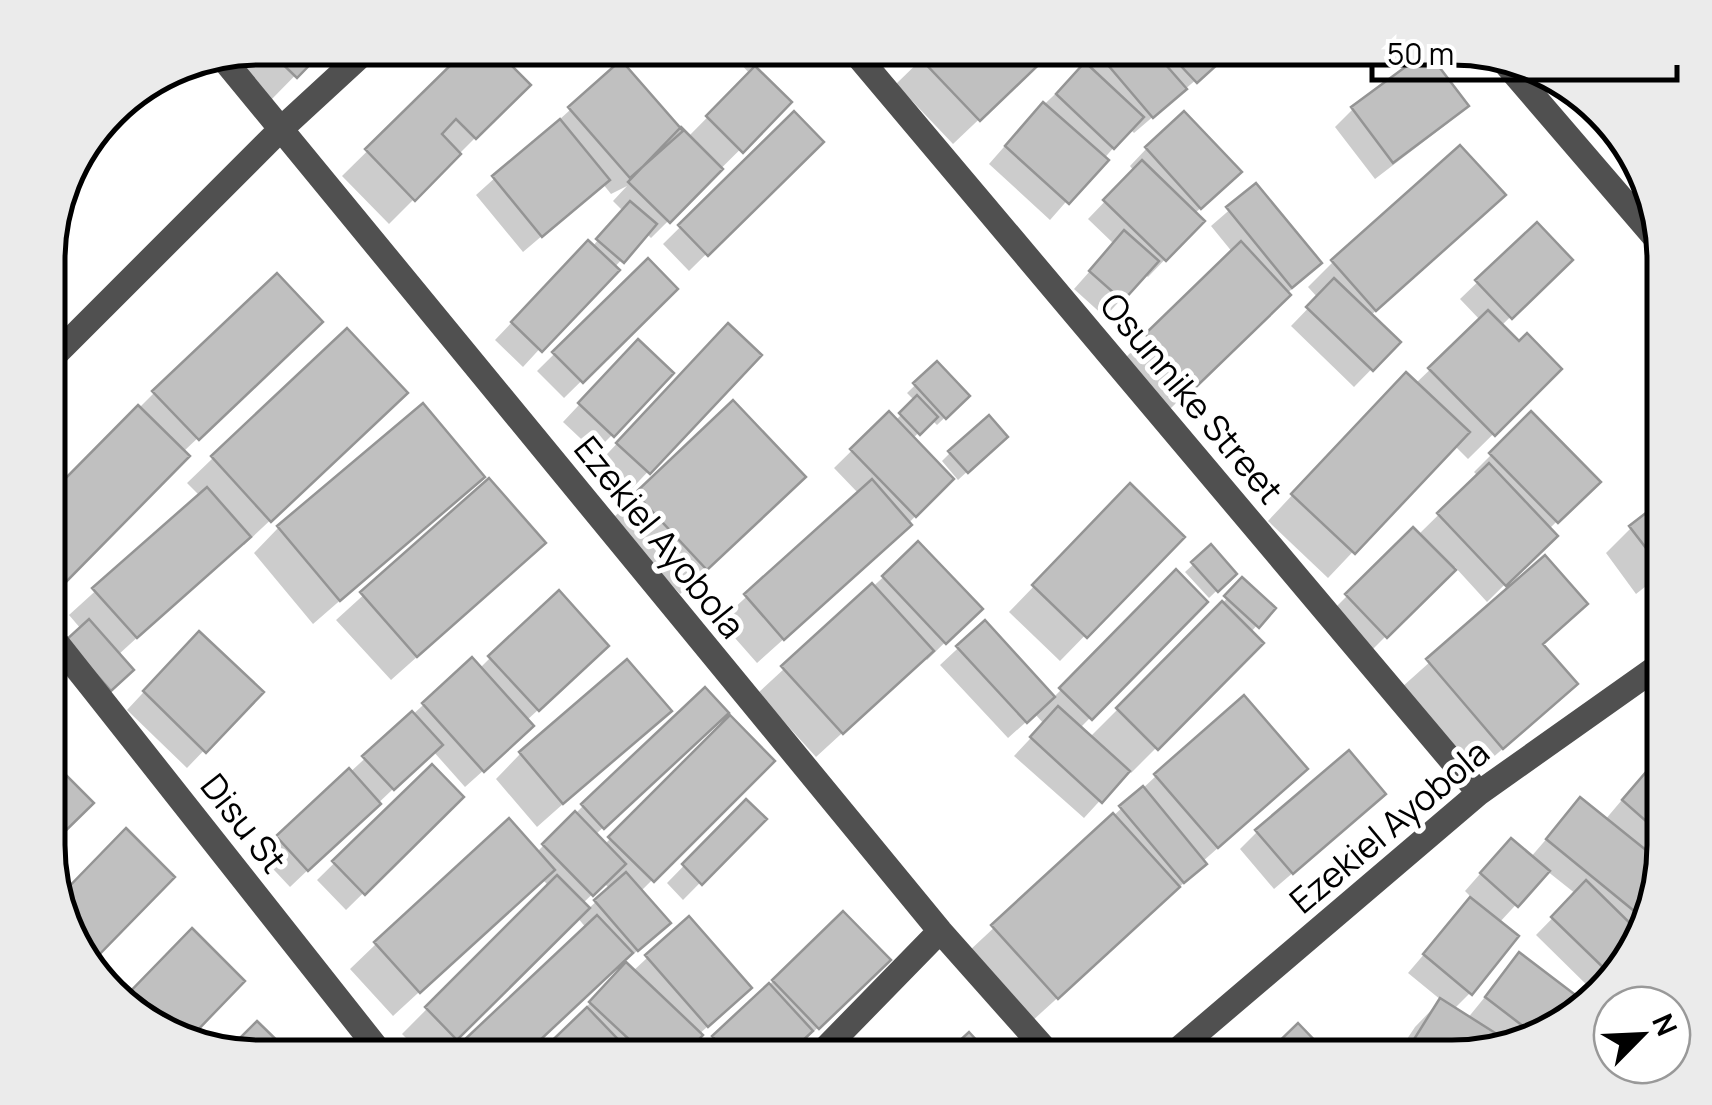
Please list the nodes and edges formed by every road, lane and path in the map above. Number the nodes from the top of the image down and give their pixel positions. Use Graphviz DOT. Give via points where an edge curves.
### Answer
graph roads {
  1 [pos="350,65"];
  2 [pos="865,65"];
  3 [pos="230,68"];
  4 [pos="1516,75"];
  5 [pos="281,128"];
  6 [pos="1643,223"];
  7 [pos="65,345"];
  8 [pos="65,653"];
  9 [pos="1647,674"];
  10 [pos="1478,793"];
  11 [pos="940,931"];
  12 [pos="370,1040"];
  13 [pos="834,1040"];
  14 [pos="1037,1040"];
  15 [pos="1189,1040"];
  1 -- 5 [label="street"];
  2 -- 10 [label="street, Osunnike Street"];
  3 -- 5 [label="street, Ezekiel Ayobola"];
  4 -- 6 [label="street"];
  5 -- 7 [label="street"];
  5 -- 11 [label="street, Ezekiel Ayobola"];
  8 -- 12 [label="street, Disu St"];
  9 -- 10 [label="street, Ezekiel Ayobola"];
  10 -- 15 [label="street, Ezekiel Ayobola"];
  11 -- 13 [label="street"];
  11 -- 14 [label="street, Ezekiel Ayobola"];
}
